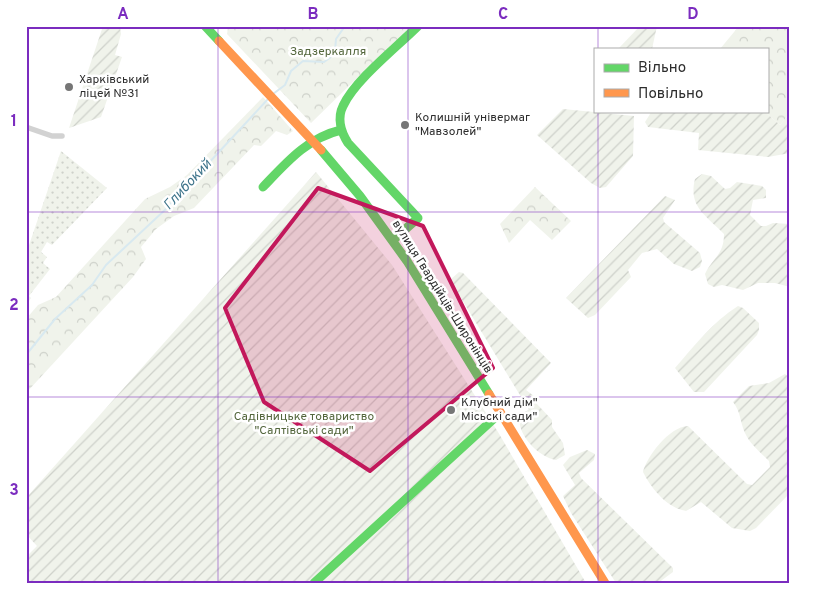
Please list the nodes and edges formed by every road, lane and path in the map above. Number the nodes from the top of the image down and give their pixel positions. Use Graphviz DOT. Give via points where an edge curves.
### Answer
graph roads {
  1 [pos="205,26"];
  2 [pos="418,26"];
  3 [pos="26,128"];
  4 [pos="341,130"];
  5 [pos="62,136"];
  6 [pos="263,187"];
  7 [pos="393,240"];
  8 [pos="500,413"];
  9 [pos="314,583"];
  10 [pos="605,583"];
  1 -- 7 [label="main road, вулиця Гвардійців-Широнінців, bridge" via="321,150"];
  2 -- 4 [label="main road" via="347,100 341,114"];
  3 -- 5 [label="street"];
  4 -- 6 [label="main road" via="316,138"];
  4 -- 7 [label="main road" via="348,143 418,218"];
  7 -- 8 [label="main road, вулиця Гвардійців-Широнінців"];
  8 -- 9 [label="main road"];
  8 -- 10 [label="main road, вулиця Гвардійців-Широнінців"];
}
